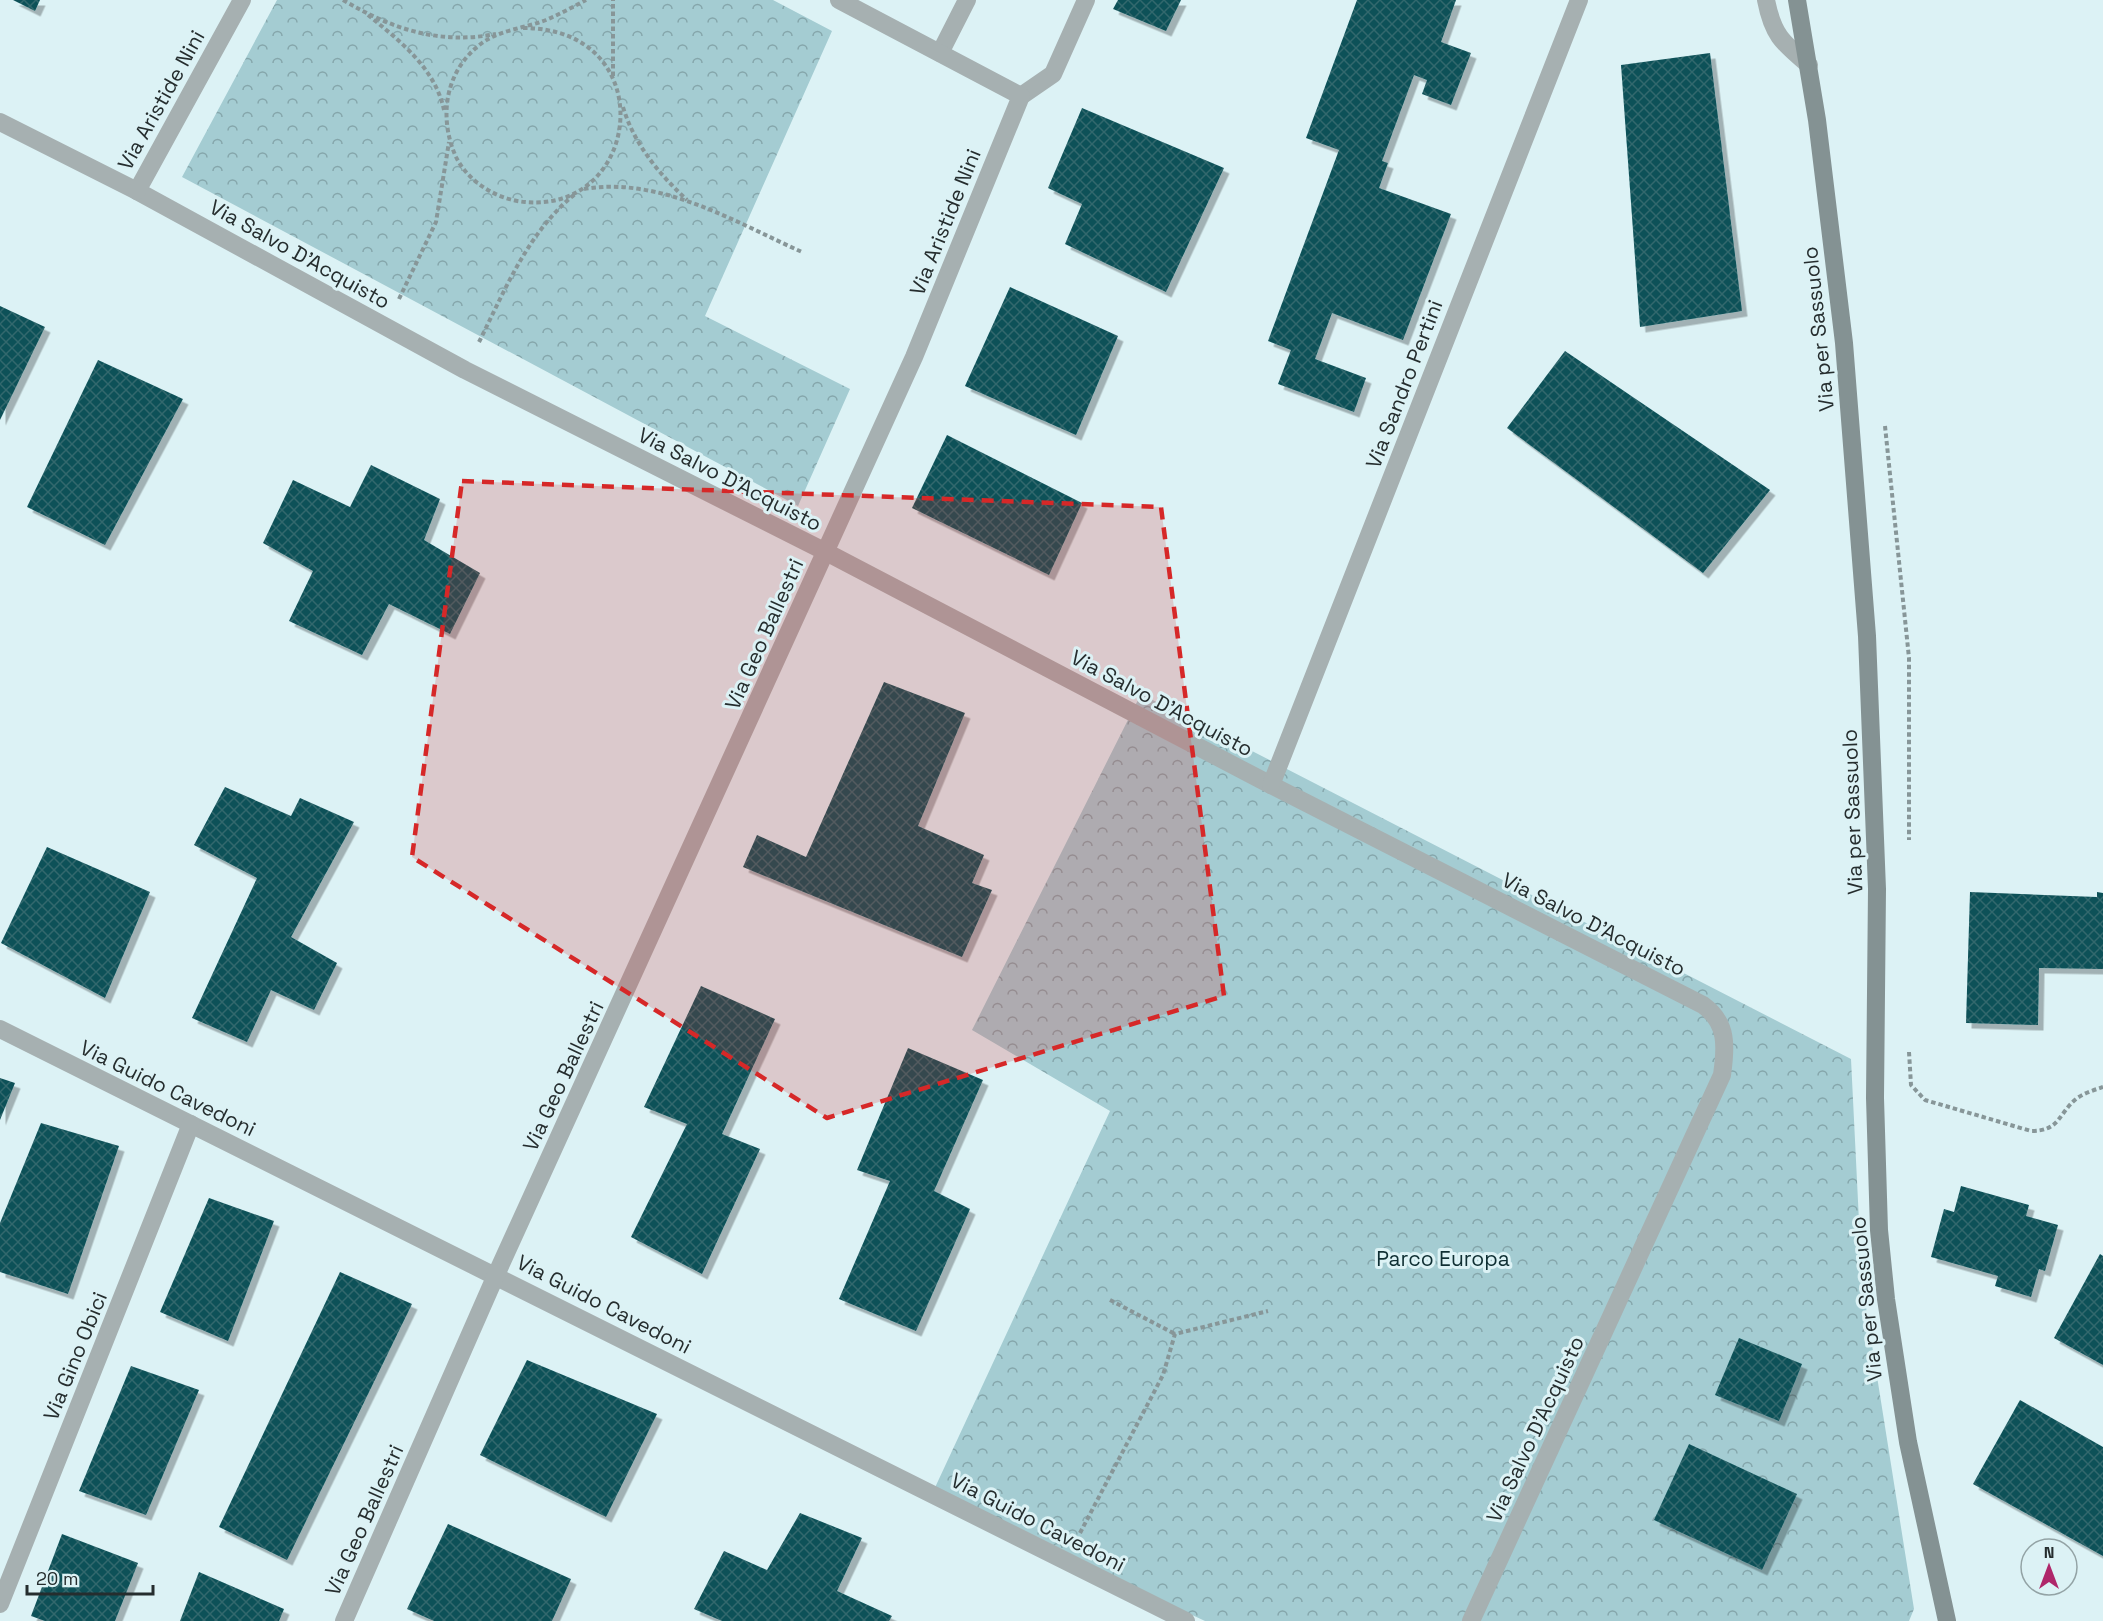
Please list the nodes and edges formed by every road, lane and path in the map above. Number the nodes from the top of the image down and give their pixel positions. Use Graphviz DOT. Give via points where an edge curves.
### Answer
graph roads {
  1 [pos="242,0"];
  2 [pos="344,0"];
  3 [pos="586,0"];
  4 [pos="613,0"];
  5 [pos="839,0"];
  6 [pos="967,0"];
  7 [pos="1086,0"];
  8 [pos="1579,0"];
  9 [pos="1766,0"];
  10 [pos="1797,0"];
  11 [pos="362,11"];
  12 [pos="523,28"];
  13 [pos="500,33"];
  14 [pos="940,53"];
  15 [pos="1809,65"];
  16 [pos="613,77"];
  17 [pos="1021,96"];
  18 [pos="621,100"];
  19 [pos="445,113"];
  20 [pos="0,122"];
  21 [pos="449,141"];
  22 [pos="581,189"];
  23 [pos="137,191"];
  24 [pos="689,202"];
  25 [pos="802,252"];
  26 [pos="385,327"];
  27 [pos="465,370"];
  28 [pos="1884,415"];
  29 [pos="826,552"];
  30 [pos="1271,785"];
  31 [pos="1909,849"];
  32 [pos="0,1029"];
  33 [pos="1909,1040"];
  34 [pos="2103,1087"];
  35 [pos="191,1124"];
  36 [pos="496,1275"];
  37 [pos="1110,1300"];
  38 [pos="1268,1311"];
  39 [pos="1175,1334"];
  40 [pos="1065,1561"];
  41 [pos="0,1604"];
  42 [pos="344,1621"];
  43 [pos="1186,1621"];
  44 [pos="1471,1621"];
  45 [pos="1947,1621"];
  1 -- 23 [label="street, Via Aristide Nini"];
  2 -- 11 [label="path"];
  3 -- 12 [label="path"];
  4 -- 16 [label="path"];
  5 -- 14 [label="street"];
  6 -- 14 [label="street"];
  7 -- 17 [label="street" via="1053,74"];
  8 -- 30 [label="street, Via Sandro Pertini"];
  9 -- 15 [label="street" via="1778,36"];
  10 -- 15 [label="main road, Via per Sassuolo"];
  11 -- 13 [label="path" via="394,27 436,36 482,37"];
  11 -- 19 [label="path" via="427,70 440,92"];
  12 -- 13 [label="path"];
  12 -- 16 [label="path" via="545,28 576,38 601,58"];
  13 -- 19 [label="path" via="482,43 455,74"];
  14 -- 17 [label="street"];
  15 -- 45 [label="main road, Via per Sassuolo" via="1844,343 1867,636 1877,889 1875,1098 1879,1230 1908,1442"];
  16 -- 18 [label="path"];
  17 -- 29 [label="street, Via Aristide Nini" via="914,357"];
  18 -- 22 [label="path" via="618,140 597,176"];
  18 -- 24 [label="path" via="628,125 652,164"];
  19 -- 21 [label="path"];
  20 -- 23 [label="street, Via Salvo D'Acquisto"];
  21 -- 22 [label="path" via="474,180 492,193 514,201 560,199"];
  21 -- 26 [label="path" via="436,222"];
  22 -- 24 [label="path" via="624,186"];
  22 -- 27 [label="path" via="549,217 531,242"];
  23 -- 26 [label="street, Via Salvo D'Acquisto"];
  24 -- 25 [label="path"];
  26 -- 27 [label="street, Via Salvo D'Acquisto"];
  27 -- 29 [label="street, Via Salvo D'Acquisto"];
  28 -- 31 [label="path" via="1909,658"];
  29 -- 30 [label="street, Via Salvo D'Acquisto"];
  29 -- 36 [label="street, Via Geo Ballestri"];
  30 -- 44 [label="street, Via Salvo D'Acquisto" via="1710,1010 1717,1015 1722,1028 1722,1075"];
  32 -- 35 [label="street, Via Guido Cavedoni"];
  33 -- 34 [label="path" via="1911,1085 1925,1100 2031,1131 2056,1124 2076,1099"];
  35 -- 36 [label="street, Via Guido Cavedoni"];
  35 -- 41 [label="street, Via Gino Obici"];
  36 -- 40 [label="street, Via Guido Cavedoni"];
  36 -- 42 [label="street, Via Geo Ballestri"];
  37 -- 39 [label="path"];
  38 -- 39 [label="path"];
  39 -- 40 [label="path" via="1163,1375"];
  40 -- 43 [label="street, Via Guido Cavedoni"];
}
